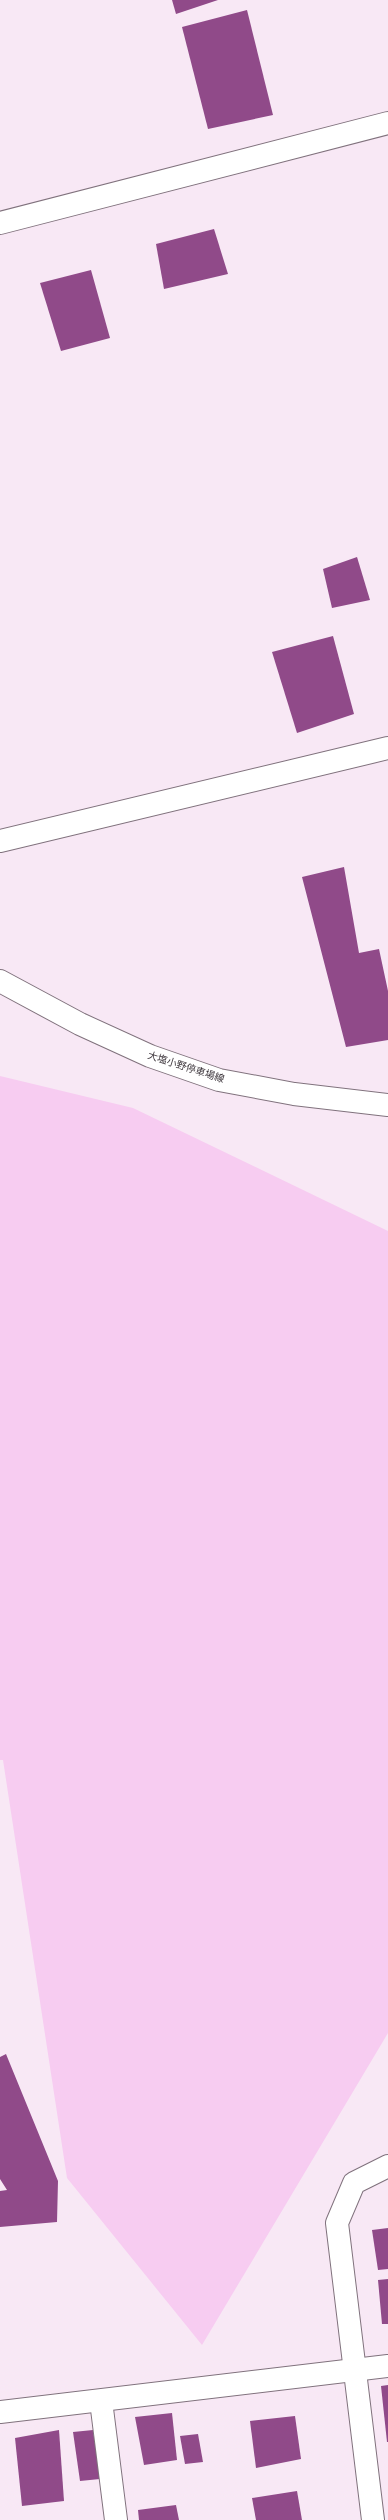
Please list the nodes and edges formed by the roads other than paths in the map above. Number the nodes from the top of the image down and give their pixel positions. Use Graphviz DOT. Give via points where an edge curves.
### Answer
graph roads {
  1 [pos="388,122"];
  2 [pos="0,223"];
  3 [pos="388,748"];
  4 [pos="0,841"];
  5 [pos="0,981"];
  6 [pos="388,1105"];
  7 [pos="388,2166"];
  8 [pos="388,2366"];
  9 [pos="354,2371"];
  10 [pos="101,2402"];
  11 [pos="0,2412"];
  12 [pos="116,2520"];
  13 [pos="373,2520"];
  1 -- 2 [label="street"];
  3 -- 4 [label="street"];
  5 -- 6 [label="street, 大塩小野停車場線" via="80,1024 150,1056 219,1080 294,1094"];
  7 -- 9 [label="street" via="354,2183 337,2223"];
  8 -- 9 [label="street"];
  9 -- 10 [label="street"];
  9 -- 13 [label="street"];
  10 -- 11 [label="street"];
  10 -- 12 [label="street"];
}
